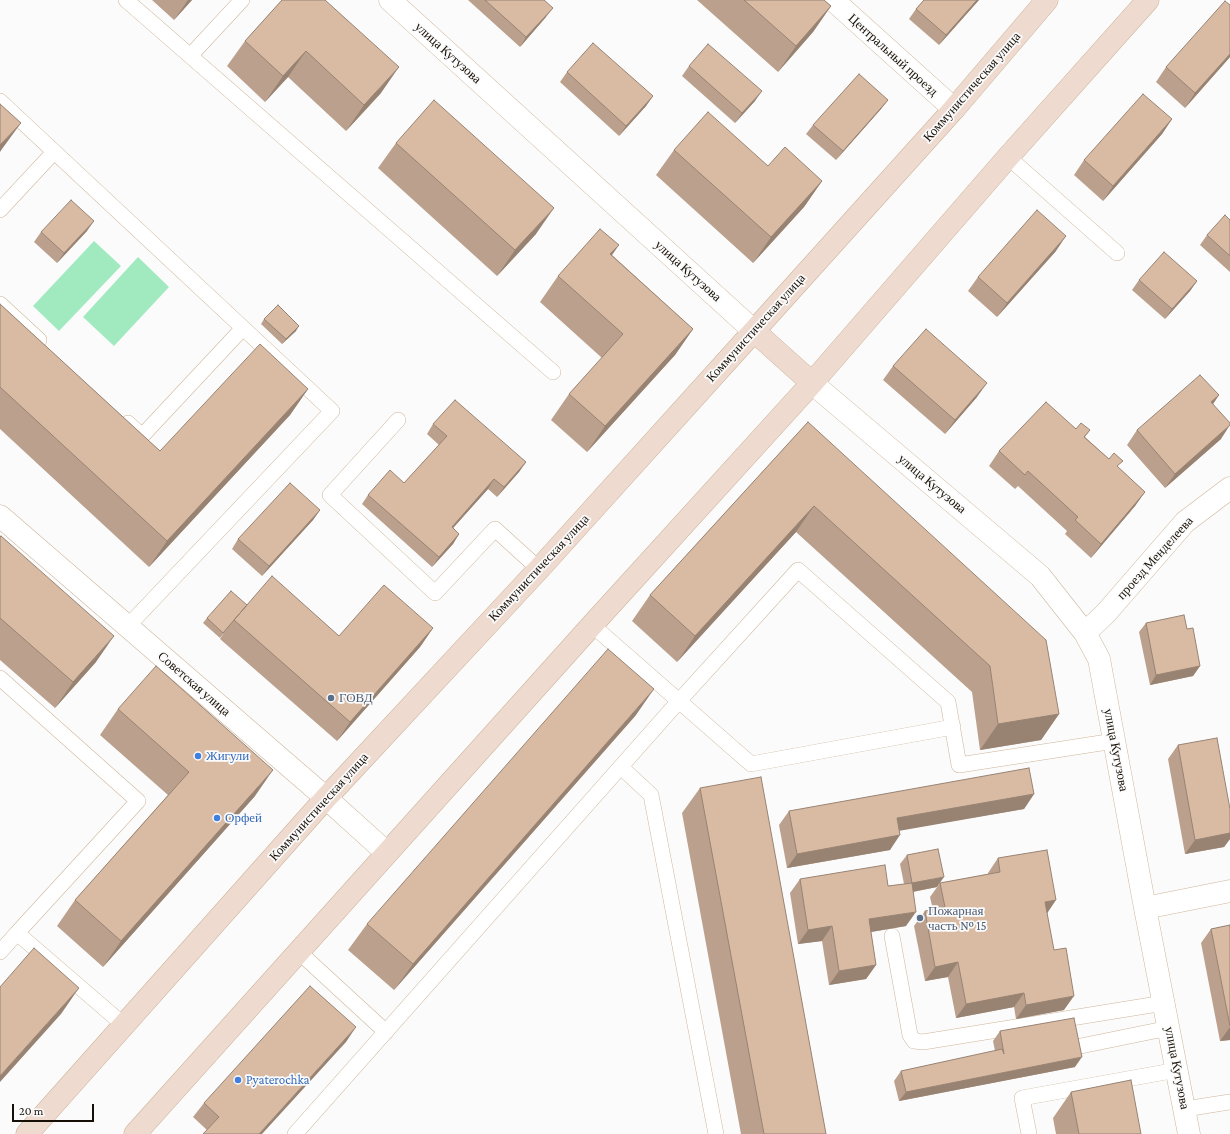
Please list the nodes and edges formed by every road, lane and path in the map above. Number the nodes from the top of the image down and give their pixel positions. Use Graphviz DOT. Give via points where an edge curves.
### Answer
graph roads {
  1 [pos="126,0"];
  2 [pos="242,0"];
  3 [pos="390,0"];
  4 [pos="833,0"];
  5 [pos="1047,0"];
  6 [pos="1148,0"];
  7 [pos="190,56"];
  8 [pos="0,101"];
  9 [pos="954,109"];
  10 [pos="54,152"];
  11 [pos="1008,158"];
  12 [pos="0,210"];
  13 [pos="1116,253"];
  14 [pos="0,304"];
  15 [pos="243,328"];
  16 [pos="754,331"];
  17 [pos="51,351"];
  18 [pos="553,372"];
  19 [pos="812,383"];
  20 [pos="119,414"];
  21 [pos="398,420"];
  22 [pos="1230,488"];
  23 [pos="0,516"];
  24 [pos="539,569"];
  25 [pos="592,625"];
  26 [pos="128,626"];
  27 [pos="1085,633"];
  28 [pos="0,678"];
  29 [pos="679,701"];
  30 [pos="953,727"];
  31 [pos="1114,741"];
  32 [pos="621,767"];
  33 [pos="326,798"];
  34 [pos="387,853"];
  35 [pos="1230,891"];
  36 [pos="1145,908"];
  37 [pos="18,933"];
  38 [pos="892,936"];
  39 [pos="0,952"];
  40 [pos="299,952"];
  41 [pos="1164,1003"];
  42 [pos="125,1026"];
  43 [pos="1169,1028"];
  44 [pos="386,1032"];
  45 [pos="1071,1048"];
  46 [pos="1177,1070"];
  47 [pos="1230,1102"];
  48 [pos="1185,1109"];
  49 [pos="28,1134"];
  50 [pos="135,1134"];
  51 [pos="295,1134"];
  52 [pos="716,1134"];
  53 [pos="1029,1134"];
  54 [pos="1189,1134"];
  1 -- 7 [label="lane"];
  2 -- 7 [label="lane"];
  3 -- 16 [label="street, улица Кутузова"];
  4 -- 9 [label="street, Центральный проезд"];
  5 -- 9 [label="main road, Коммунистическая улица"];
  6 -- 11 [label="main road"];
  7 -- 18 [label="lane"];
  8 -- 10 [label="lane"];
  9 -- 16 [label="main road, Коммунистическая улица"];
  10 -- 12 [label="lane"];
  10 -- 15 [label="lane"];
  11 -- 13 [label="lane"];
  11 -- 19 [label="main road"];
  14 -- 17 [label="lane"];
  15 -- 20 [label="lane" via="142,436"];
  15 -- 26 [label="lane" via="332,411"];
  16 -- 19 [label="main road, улица Кутузова"];
  16 -- 24 [label="main road, Коммунистическая улица"];
  19 -- 25 [label="main road"];
  19 -- 27 [label="street, улица Кутузова" via="1040,576"];
  21 -- 24 [label="lane" via="330,495 436,593 495,529"];
  22 -- 27 [label="street, проезд Менделеева" via="1185,522 1106,613"];
  23 -- 26 [label="street, Советская улица"];
  24 -- 33 [label="main road, Коммунистическая улица"];
  25 -- 29 [label="lane"];
  25 -- 34 [label="main road"];
  26 -- 33 [label="street, Советская улица"];
  27 -- 31 [label="street, улица Кутузова" via="1099,659"];
  28 -- 37 [label="lane" via="138,801"];
  29 -- 30 [label="lane" via="751,764"];
  29 -- 30 [label="lane" via="798,570 948,702"];
  29 -- 32 [label="lane"];
  30 -- 31 [label="lane" via="960,765"];
  31 -- 36 [label="street, улица Кутузова"];
  32 -- 44 [label="lane"];
  32 -- 52 [label="lane" via="651,795"];
  33 -- 34 [label="street, Советская улица"];
  33 -- 42 [label="main road, Коммунистическая улица"];
  34 -- 40 [label="main road"];
  35 -- 36 [label="street"];
  36 -- 41 [label="street, улица Кутузова"];
  37 -- 39 [label="lane"];
  37 -- 42 [label="lane"];
  38 -- 41 [label="lane" via="910,1035 914,1041 923,1042"];
  40 -- 44 [label="lane"];
  40 -- 50 [label="main road"];
  41 -- 43 [label="street, улица Кутузова"];
  42 -- 49 [label="main road, Коммунистическая улица"];
  43 -- 45 [label="lane"];
  43 -- 46 [label="street, улица Кутузова"];
  44 -- 51 [label="lane"];
  46 -- 48 [label="street, улица Кутузова"];
  46 -- 53 [label="lane" via="1022,1098"];
  47 -- 48 [label="lane"];
  48 -- 54 [label="street, улица Кутузова"];
}
